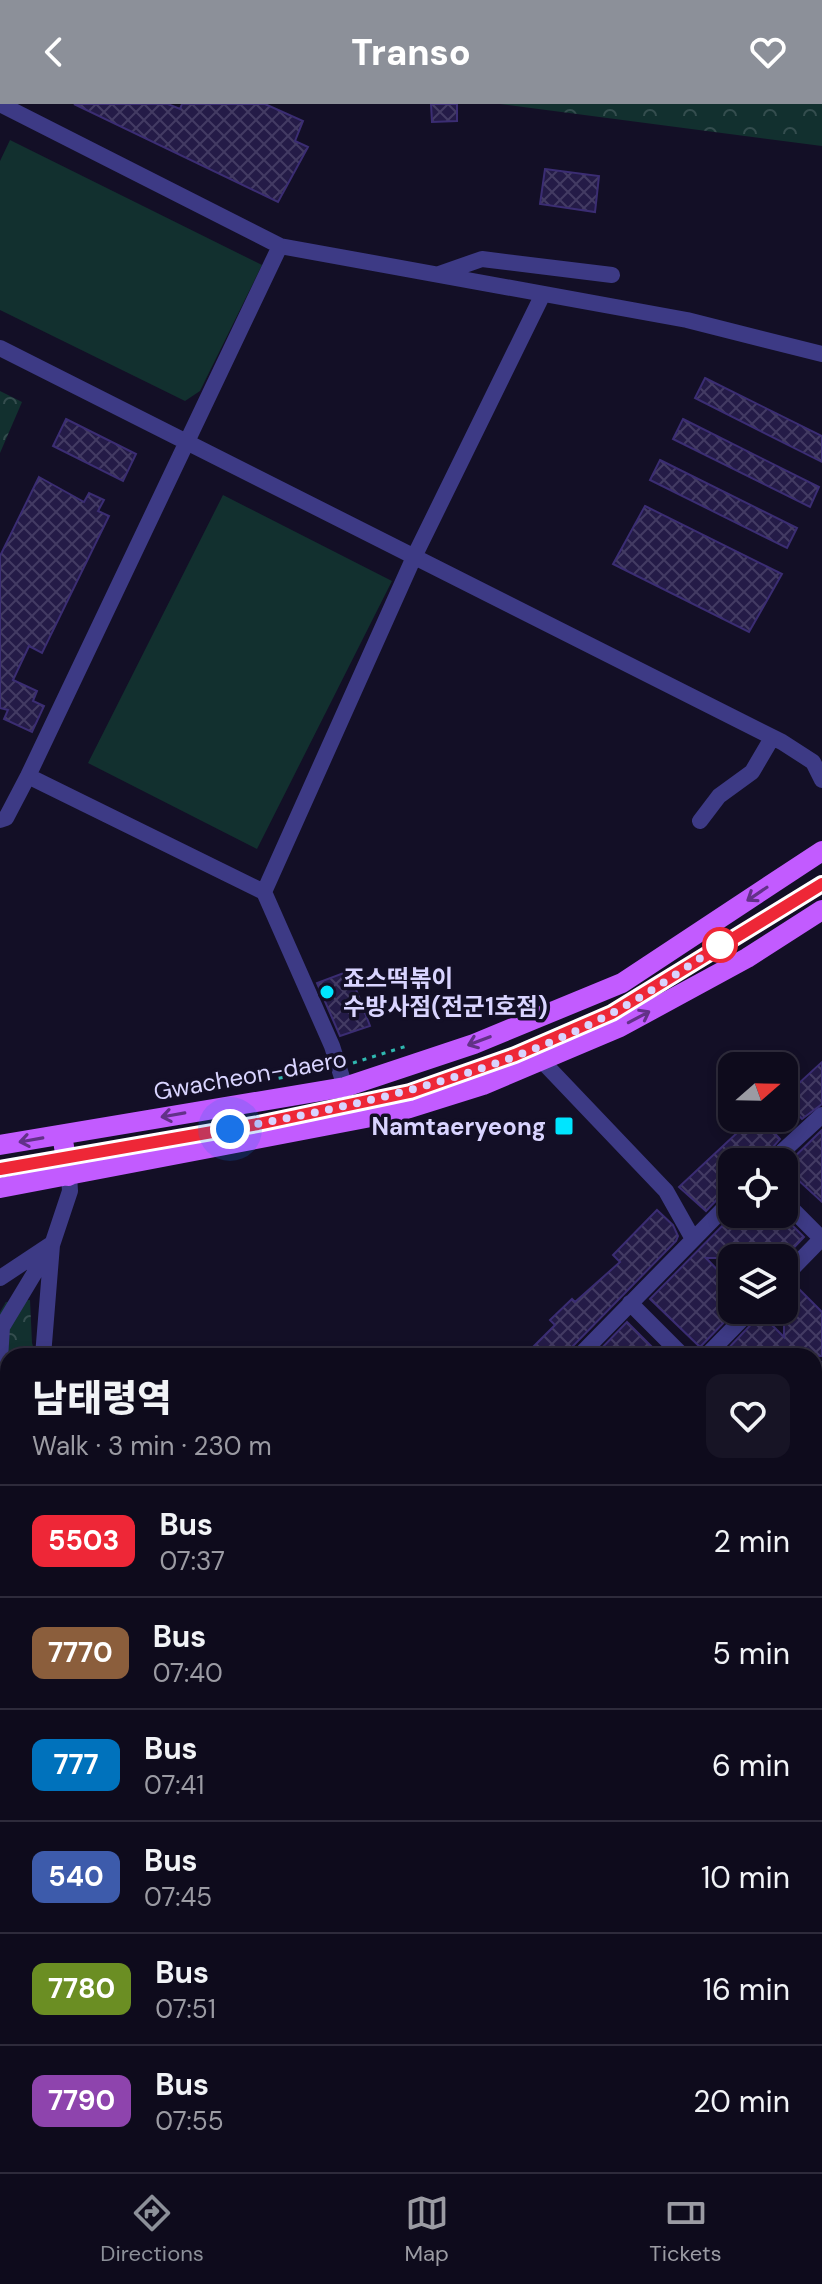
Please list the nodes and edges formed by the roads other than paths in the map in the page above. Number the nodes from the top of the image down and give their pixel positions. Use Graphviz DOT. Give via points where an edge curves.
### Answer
graph roads {
  1 [pos="0,104"];
  2 [pos="280,246"];
  3 [pos="438,275"];
  4 [pos="612,275"];
  5 [pos="543,294"];
  6 [pos="0,348"];
  7 [pos="822,354"];
  8 [pos="189,443"];
  9 [pos="414,557"];
  10 [pos="772,738"];
  11 [pos="28,776"];
  12 [pos="822,780"];
  13 [pos="0,820"];
  14 [pos="700,821"];
  15 [pos="822,851"];
  16 [pos="822,884"];
  17 [pos="264,892"];
  18 [pos="822,910"];
  19 [pos="543,1062"];
  20 [pos="345,1087"];
  21 [pos="822,1115"];
  22 [pos="62,1135"];
  23 [pos="0,1145"];
  24 [pos="786,1148"];
  25 [pos="67,1167"];
  26 [pos="0,1169"];
  27 [pos="0,1188"];
  28 [pos="718,1214"];
  29 [pos="798,1215"];
  30 [pos="693,1239"];
  31 [pos="822,1239"];
  32 [pos="52,1245"];
  33 [pos="798,1263"];
  34 [pos="0,1278"];
  35 [pos="630,1303"];
  36 [pos="737,1324"];
  37 [pos="1,1348"];
  38 [pos="44,1348"];
  39 [pos="587,1348"];
  40 [pos="675,1348"];
  41 [pos="714,1348"];
  1 -- 2 [label="street"];
  2 -- 3 [label="street"];
  2 -- 8 [label="street"];
  3 -- 4 [label="street" via="482,259"];
  3 -- 5 [label="street"];
  5 -- 7 [label="street" via="687,320"];
  5 -- 9 [label="street"];
  6 -- 8 [label="street"];
  8 -- 9 [label="street"];
  8 -- 11 [label="street"];
  9 -- 10 [label="street"];
  9 -- 17 [label="street"];
  10 -- 12 [label="street" via="813,762"];
  10 -- 14 [label="street" via="752,772 719,796"];
  11 -- 13 [label="street"];
  11 -- 17 [label="street"];
  15 -- 20 [label="main road, Gwacheon-daero, one-way" via="622,983 474,1044"];
  16 -- 25 [label="street" via="612,1013 515,1055 371,1102"];
  17 -- 20 [label="street"];
  19 -- 18 [label="main road, one-way" via="734,965"];
  19 -- 25 [label="main road" via="397,1112"];
  19 -- 30 [label="street" via="666,1191"];
  20 -- 22 [label="main road, Gwacheon-daero, one-way"];
  21 -- 24 [label="street"];
  22 -- 23 [label="main road, Gwacheon-daero, one-way"];
  22 -- 25 [label="main road"];
  25 -- 26 [label="street"];
  25 -- 27 [label="main road"];
  25 -- 32 [label="street" via="70,1191"];
  28 -- 30 [label="street"];
  29 -- 31 [label="street"];
  30 -- 35 [label="street"];
  31 -- 33 [label="street"];
  32 -- 34 [label="street"];
  32 -- 37 [label="street" via="2,1327"];
  32 -- 38 [label="street"];
  35 -- 39 [label="street"];
  35 -- 40 [label="street"];
  36 -- 41 [label="street"];
}
